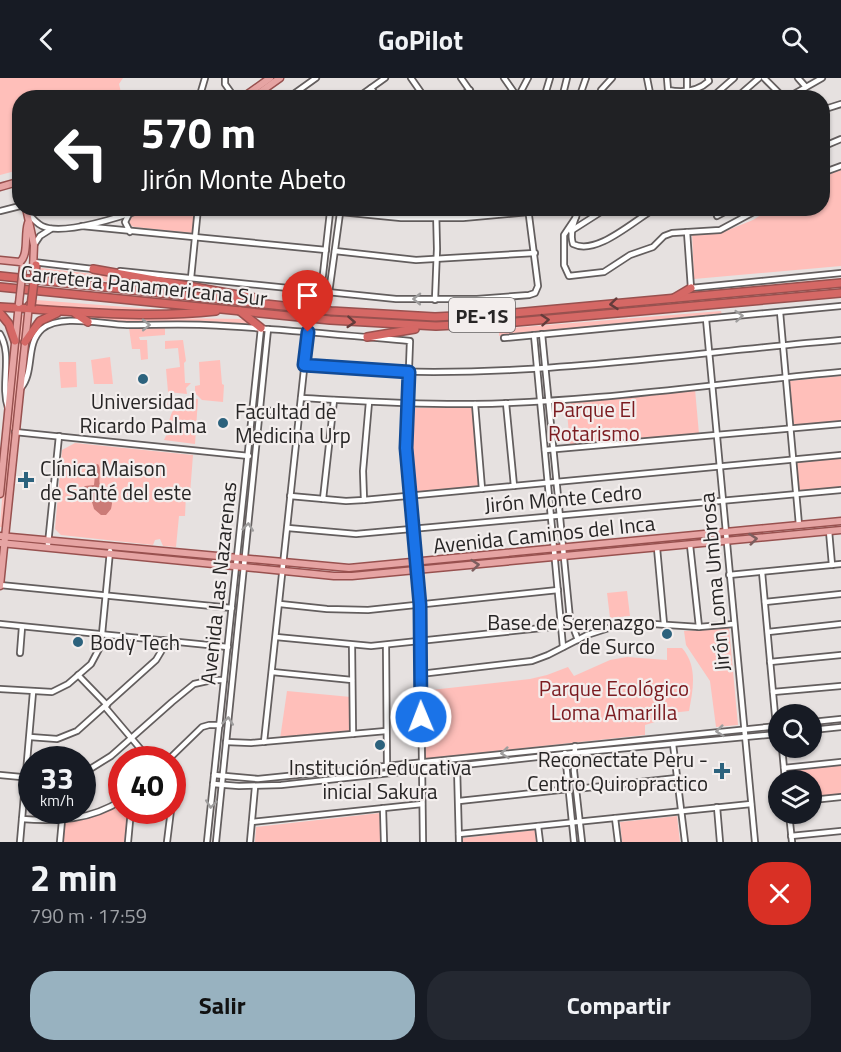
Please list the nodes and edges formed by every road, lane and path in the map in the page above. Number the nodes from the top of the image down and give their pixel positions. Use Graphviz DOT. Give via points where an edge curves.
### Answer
graph roads {
  1 [pos="270,78"];
  2 [pos="280,78"];
  3 [pos="316,78"];
  4 [pos="385,78"];
  5 [pos="461,78"];
  6 [pos="612,78"];
  7 [pos="708,78"];
  8 [pos="734,78"];
  9 [pos="761,78"];
  10 [pos="798,78"];
  11 [pos="822,78"];
  12 [pos="806,87"];
  13 [pos="371,88"];
  14 [pos="253,90"];
  15 [pos="263,90"];
  16 [pos="299,90"];
  17 [pos="368,90"];
  18 [pos="470,90"];
  19 [pos="601,90"];
  20 [pos="692,90"];
  21 [pos="720,90"];
  22 [pos="746,90"];
  23 [pos="775,90"];
  24 [pos="800,90"];
  25 [pos="28,216"];
  26 [pos="32,216"];
  27 [pos="121,216"];
  28 [pos="128,216"];
  29 [pos="197,216"];
  30 [pos="330,216"];
  31 [pos="340,216"];
  32 [pos="365,216"];
  33 [pos="485,216"];
  34 [pos="529,216"];
  35 [pos="594,216"];
  36 [pos="643,216"];
  37 [pos="746,216"];
  38 [pos="576,217"];
  39 [pos="437,218"];
  40 [pos="29,221"];
  41 [pos="82,226"];
  42 [pos="54,228"];
  43 [pos="571,231"];
  44 [pos="131,232"];
  45 [pos="687,232"];
  46 [pos="194,237"];
  47 [pos="34,245"];
  48 [pos="25,248"];
  49 [pos="326,250"];
  50 [pos="334,251"];
  51 [pos="535,253"];
  52 [pos="0,260"];
  53 [pos="437,260"];
  54 [pos="34,263"];
  55 [pos="22,264"];
  56 [pos="93,268"];
  57 [pos="841,273"];
  58 [pos="0,276"];
  59 [pos="191,278"];
  60 [pos="841,283"];
  61 [pos="0,286"];
  62 [pos="691,288"];
  63 [pos="321,292"];
  64 [pos="329,293"];
  65 [pos="841,293"];
  66 [pos="672,299"];
  67 [pos="435,300"];
  68 [pos="19,305"];
  69 [pos="0,306"];
  70 [pos="293,306"];
  71 [pos="841,306"];
  72 [pos="30,307"];
  73 [pos="231,310"];
  74 [pos="240,311"];
  75 [pos="60,312"];
  76 [pos="780,312"];
  77 [pos="0,313"];
  78 [pos="75,313"];
  79 [pos="706,319"];
  80 [pos="88,322"];
  81 [pos="436,326"];
  82 [pos="265,329"];
  83 [pos="308,332"];
  84 [pos="542,334"];
  85 [pos="534,335"];
  86 [pos="0,336"];
  87 [pos="367,337"];
  88 [pos="504,339"];
  89 [pos="841,340"];
  90 [pos="15,341"];
  91 [pos="25,342"];
  92 [pos="782,345"];
  93 [pos="709,352"];
  94 [pos="304,365"];
  95 [pos="537,368"];
  96 [pos="546,368"];
  97 [pos="409,372"];
  98 [pos="841,372"];
  99 [pos="785,377"];
  100 [pos="712,386"];
  101 [pos="20,389"];
  102 [pos="301,398"];
  103 [pos="334,400"];
  104 [pos="549,400"];
  105 [pos="540,401"];
  106 [pos="369,402"];
  107 [pos="506,403"];
  108 [pos="475,404"];
  109 [pos="406,405"];
  110 [pos="8,408"];
  111 [pos="260,410"];
  112 [pos="299,413"];
  113 [pos="841,424"];
  114 [pos="790,428"];
  115 [pos="3,431"];
  116 [pos="15,432"];
  117 [pos="716,435"];
  118 [pos="59,436"];
  119 [pos="545,450"];
  120 [pos="554,450"];
  121 [pos="841,455"];
  122 [pos="248,456"];
  123 [pos="255,457"];
  124 [pos="792,459"];
  125 [pos="719,466"];
  126 [pos="556,482"];
  127 [pos="548,483"];
  128 [pos="514,486"];
  129 [pos="483,489"];
  130 [pos="841,490"];
  131 [pos="0,494"];
  132 [pos="796,494"];
  133 [pos="410,495"];
  134 [pos="290,496"];
  135 [pos="323,500"];
  136 [pos="364,500"];
  137 [pos="722,500"];
  138 [pos="560,514"];
  139 [pos="551,515"];
  140 [pos="841,521"];
  141 [pos="800,525"];
  142 [pos="288,528"];
  143 [pos="413,529"];
  144 [pos="841,530"];
  145 [pos="829,531"];
  146 [pos="725,533"];
  147 [pos="2,539"];
  148 [pos="726,541"];
  149 [pos="48,544"];
  150 [pos="690,545"];
  151 [pos="111,546"];
  152 [pos="657,548"];
  153 [pos="554,549"];
  154 [pos="563,549"];
  155 [pos="110,554"];
  156 [pos="564,557"];
  157 [pos="555,558"];
  158 [pos="241,559"];
  159 [pos="284,562"];
  160 [pos="416,563"];
  161 [pos="841,564"];
  162 [pos="832,565"];
  163 [pos="240,567"];
  164 [pos="283,571"];
  165 [pos="417,571"];
  166 [pos="762,572"];
  167 [pos="729,574"];
  168 [pos="0,586"];
  169 [pos="558,590"];
  170 [pos="106,594"];
  171 [pos="841,594"];
  172 [pos="765,602"];
  173 [pos="280,604"];
  174 [pos="420,605"];
  175 [pos="232,608"];
  176 [pos="0,624"];
  177 [pos="664,624"];
  178 [pos="734,624"];
  179 [pos="841,624"];
  180 [pos="561,626"];
  181 [pos="22,627"];
  182 [pos="699,627"];
  183 [pos="768,632"];
  184 [pos="102,634"];
  185 [pos="276,638"];
  186 [pos="164,640"];
  187 [pos="578,640"];
  188 [pos="421,641"];
  189 [pos="352,645"];
  190 [pos="386,645"];
  191 [pos="228,647"];
  192 [pos="563,647"];
  193 [pos="20,653"];
  194 [pos="841,655"];
  195 [pos="771,662"];
  196 [pos="272,672"];
  197 [pos="420,674"];
  198 [pos="78,675"];
  199 [pos="224,680"];
  200 [pos="352,680"];
  201 [pos="841,686"];
  202 [pos="0,689"];
  203 [pos="33,692"];
  204 [pos="773,692"];
  205 [pos="774,704"];
  206 [pos="106,706"];
  207 [pos="841,719"];
  208 [pos="822,721"];
  209 [pos="220,725"];
  210 [pos="768,727"];
  211 [pos="841,727"];
  212 [pos="744,729"];
  213 [pos="822,729"];
  214 [pos="386,731"];
  215 [pos="353,734"];
  216 [pos="768,735"];
  217 [pos="30,737"];
  218 [pos="745,737"];
  219 [pos="131,738"];
  220 [pos="226,742"];
  221 [pos="264,742"];
  222 [pos="673,744"];
  223 [pos="30,746"];
  224 [pos="137,746"];
  225 [pos="182,746"];
  226 [pos="575,746"];
  227 [pos="563,747"];
  228 [pos="574,753"];
  229 [pos="566,754"];
  230 [pos="783,758"];
  231 [pos="421,762"];
  232 [pos="841,762"];
  233 [pos="387,765"];
  234 [pos="458,766"];
  235 [pos="96,767"];
  236 [pos="784,768"];
  237 [pos="422,770"];
  238 [pos="0,775"];
  239 [pos="214,776"];
  240 [pos="18,777"];
  241 [pos="223,777"];
  242 [pos="677,778"];
  243 [pos="213,784"];
  244 [pos="222,785"];
  245 [pos="255,787"];
  246 [pos="568,789"];
  247 [pos="576,789"];
  248 [pos="841,797"];
  249 [pos="822,799"];
  250 [pos="459,801"];
  251 [pos="422,804"];
  252 [pos="751,804"];
  253 [pos="717,807"];
  254 [pos="383,808"];
  255 [pos="681,811"];
  256 [pos="615,818"];
  257 [pos="580,821"];
  258 [pos="252,822"];
  259 [pos="572,822"];
  260 [pos="22,824"];
  261 [pos="62,824"];
  262 [pos="130,824"];
  263 [pos="170,824"];
  264 [pos="790,824"];
  265 [pos="538,826"];
  266 [pos="841,831"];
  267 [pos="459,834"];
  268 [pos="791,839"];
  269 [pos="20,842"];
  270 [pos="60,842"];
  271 [pos="128,842"];
  272 [pos="168,842"];
  273 [pos="207,842"];
  274 [pos="216,842"];
  275 [pos="250,842"];
  276 [pos="384,842"];
  277 [pos="423,842"];
  278 [pos="459,842"];
  279 [pos="540,842"];
  280 [pos="574,842"];
  281 [pos="582,842"];
  282 [pos="618,842"];
  283 [pos="685,842"];
  284 [pos="720,842"];
  285 [pos="755,842"];
  1 -- 14 [label="main road"];
  2 -- 15 [label="main road"];
  3 -- 16 [label="street"];
  4 -- 13 [label="street"];
  5 -- 18 [label="street"];
  6 -- 19 [label="street"];
  7 -- 20 [label="street" via="703,86"];
  8 -- 21 [label="street"];
  9 -- 22 [label="street"];
  9 -- 23 [label="street"];
  10 -- 12 [label="street"];
  11 -- 12 [label="street"];
  12 -- 24 [label="street"];
  13 -- 17 [label="street"];
  25 -- 40 [label="main road"];
  26 -- 42 [label="street" via="38,223"];
  27 -- 41 [label="street"];
  28 -- 44 [label="street" via="125,224"];
  29 -- 46 [label="street"];
  30 -- 49 [label="street"];
  31 -- 50 [label="street"];
  32 -- 39 [label="street"];
  33 -- 39 [label="street"];
  34 -- 51 [label="street"];
  35 -- 43 [label="street"];
  36 -- 43 [label="street" via="593,246 573,244"];
  37 -- 45 [label="street" via="720,230"];
  38 -- 43 [label="street"];
  38 -- 45 [label="street" via="564,235 564,265 569,276 604,273 630,255 653,247 664,236"];
  39 -- 53 [label="street"];
  40 -- 47 [label="main road"];
  40 -- 48 [label="main road"];
  41 -- 42 [label="street"];
  41 -- 44 [label="street"];
  42 -- 47 [label="street"];
  44 -- 46 [label="street"];
  45 -- 62 [label="street"];
  46 -- 49 [label="street"];
  46 -- 59 [label="street"];
  47 -- 54 [label="main road"];
  48 -- 54 [label="main road"];
  48 -- 55 [label="main road"];
  49 -- 63 [label="street"];
  50 -- 53 [label="street"];
  50 -- 64 [label="street"];
  51 -- 53 [label="street"];
  51 -- 67 [label="street" via="538,291 497,298"];
  52 -- 55 [label="main road"];
  53 -- 67 [label="street"];
  54 -- 56 [label="street"];
  54 -- 72 [label="highway, bridge"];
  55 -- 68 [label="main road, bridge"];
  56 -- 59 [label="street"];
  56 -- 70 [label="highway"];
  57 -- 62 [label="street"];
  58 -- 70 [label="highway, Carretera Panamericana Sur / PE-1S"];
  59 -- 63 [label="street"];
  60 -- 66 [label="highway, PE-1S"];
  61 -- 73 [label="highway, Carretera Panamericana Sur / PE-1S"];
  62 -- 66 [label="highway"];
  63 -- 64 [label="street"];
  67 -- 64 [label="street, one-way"];
  81 -- 65 [label="highway, Carretera Panamericana Sur / PE-1S, one-way"];
  66 -- 70 [label="highway, Carretera Panamericana Sur / PE-1S, one-way" via="455,316 384,315"];
  68 -- 69 [label="highway"];
  68 -- 72 [label="highway"];
  68 -- 90 [label="main road"];
  71 -- 76 [label="street"];
  72 -- 75 [label="highway"];
  72 -- 91 [label="main road"];
  73 -- 74 [label="highway, Carretera Panamericana Sur / PE-1S"];
  73 -- 78 [label="highway" via="178,315"];
  74 -- 81 [label="highway, Carretera Panamericana Sur / PE-1S, one-way"];
  74 -- 82 [label="highway"];
  75 -- 78 [label="highway"];
  75 -- 91 [label="highway" via="40,321"];
  79 -- 76 [label="street, one-way"];
  76 -- 92 [label="street"];
  77 -- 90 [label="highway"];
  78 -- 80 [label="highway"];
  79 -- 84 [label="street"];
  79 -- 93 [label="street, Jirón Loma Umbrosa"];
  80 -- 82 [label="street, one-way"];
  80 -- 101 [label="street" via="57,323 42,330 33,343 27,381"];
  81 -- 87 [label="highway"];
  82 -- 83 [label="street"];
  82 -- 111 [label="street, Avenida Las Nazarenas"];
  82 -- 122 [label="street, Avenida Las Nazarenas"];
  83 -- 87 [label="street"];
  83 -- 94 [label="street"];
  84 -- 85 [label="street"];
  84 -- 96 [label="street"];
  85 -- 88 [label="street"];
  85 -- 95 [label="street"];
  86 -- 110 [label="street" via="6,354 4,396"];
  87 -- 97 [label="street" via="410,341"];
  89 -- 92 [label="street"];
  90 -- 110 [label="main road"];
  91 -- 101 [label="main road"];
  92 -- 93 [label="street"];
  92 -- 99 [label="street"];
  93 -- 96 [label="street"];
  93 -- 100 [label="street, Jirón Loma Umbrosa"];
  94 -- 97 [label="street"];
  94 -- 102 [label="street"];
  95 -- 96 [label="street"];
  95 -- 97 [label="street"];
  95 -- 105 [label="street"];
  96 -- 104 [label="street"];
  97 -- 109 [label="street"];
  98 -- 99 [label="street"];
  99 -- 100 [label="street"];
  99 -- 114 [label="street"];
  100 -- 104 [label="street"];
  100 -- 117 [label="street, Jirón Loma Umbrosa"];
  101 -- 116 [label="main road"];
  102 -- 103 [label="street"];
  102 -- 112 [label="street"];
  103 -- 106 [label="street"];
  103 -- 135 [label="street"];
  104 -- 105 [label="street"];
  104 -- 120 [label="street"];
  105 -- 107 [label="street"];
  105 -- 119 [label="street"];
  106 -- 109 [label="street"];
  106 -- 136 [label="street"];
  107 -- 108 [label="street"];
  107 -- 128 [label="street"];
  108 -- 109 [label="street"];
  108 -- 129 [label="street"];
  109 -- 133 [label="street"];
  110 -- 115 [label="main road"];
  111 -- 112 [label="street"];
  111 -- 123 [label="street, Avenida Las Nazarenas"];
  112 -- 134 [label="street"];
  113 -- 114 [label="street"];
  114 -- 117 [label="street"];
  114 -- 124 [label="street"];
  115 -- 131 [label="main road"];
  116 -- 118 [label="street"];
  116 -- 147 [label="main road"];
  117 -- 120 [label="street"];
  117 -- 125 [label="street, Jirón Loma Umbrosa"];
  118 -- 122 [label="street"];
  118 -- 149 [label="street"];
  119 -- 120 [label="street"];
  119 -- 127 [label="street"];
  120 -- 126 [label="street"];
  121 -- 124 [label="street"];
  122 -- 123 [label="street"];
  122 -- 158 [label="street, Avenida Las Nazarenas"];
  158 -- 123 [label="street, Avenida Las Nazarenas, one-way"];
  124 -- 125 [label="street"];
  124 -- 132 [label="street"];
  125 -- 126 [label="street"];
  125 -- 137 [label="street, Jirón Loma Umbrosa"];
  126 -- 127 [label="street"];
  126 -- 138 [label="street"];
  127 -- 128 [label="street"];
  127 -- 139 [label="street"];
  128 -- 129 [label="street"];
  129 -- 133 [label="street"];
  130 -- 132 [label="street, Jirón Monte Cedro"];
  132 -- 137 [label="street, Jirón Monte Cedro"];
  132 -- 141 [label="street"];
  133 -- 136 [label="street"];
  133 -- 143 [label="street"];
  134 -- 135 [label="street"];
  134 -- 142 [label="street"];
  135 -- 136 [label="street"];
  137 -- 138 [label="street, Jirón Monte Cedro"];
  137 -- 146 [label="street, Jirón Loma Umbrosa"];
  138 -- 139 [label="street, Jirón Monte Cedro"];
  138 -- 154 [label="street"];
  139 -- 143 [label="street, Jirón Monte Cedro"];
  139 -- 153 [label="street"];
  140 -- 141 [label="main road, Avenida Caminos del Inca"];
  141 -- 146 [label="main road, Avenida Caminos del Inca"];
  142 -- 143 [label="street, Jirón Monte Cedro" via="356,534"];
  142 -- 159 [label="street"];
  143 -- 160 [label="street"];
  144 -- 145 [label="main road, Avenida Caminos del Inca"];
  148 -- 145 [label="main road, Avenida Caminos del Inca, one-way"];
  145 -- 162 [label="street"];
  146 -- 148 [label="street, Jirón Loma Umbrosa"];
  146 -- 154 [label="main road, Avenida Caminos del Inca"];
  147 -- 149 [label="main road, Avenida Caminos del Inca"];
  147 -- 168 [label="main road"];
  148 -- 150 [label="main road, Avenida Caminos del Inca"];
  148 -- 167 [label="street, Jirón Loma Umbrosa"];
  149 -- 151 [label="main road, Avenida Caminos del Inca"];
  149 -- 155 [label="main road, Avenida Caminos del Inca"];
  150 -- 152 [label="main road, Avenida Caminos del Inca"];
  150 -- 182 [label="street"];
  151 -- 155 [label="street"];
  151 -- 158 [label="main road, Avenida Caminos del Inca"];
  152 -- 156 [label="main road, Avenida Caminos del Inca"];
  152 -- 177 [label="street"];
  153 -- 154 [label="main road, Avenida Caminos del Inca"];
  153 -- 157 [label="street"];
  153 -- 160 [label="main road, Avenida Caminos del Inca"];
  154 -- 156 [label="street"];
  155 -- 163 [label="main road, Avenida Caminos del Inca"];
  155 -- 170 [label="street"];
  156 -- 157 [label="main road, Avenida Caminos del Inca"];
  156 -- 187 [label="street" via="570,619"];
  165 -- 157 [label="main road, Avenida Caminos del Inca, one-way"];
  157 -- 169 [label="street"];
  158 -- 159 [label="main road, Avenida Caminos del Inca"];
  158 -- 163 [label="street, Avenida Las Nazarenas"];
  159 -- 160 [label="main road, Avenida Caminos del Inca" via="349,568"];
  159 -- 164 [label="street"];
  160 -- 165 [label="street"];
  161 -- 162 [label="street"];
  162 -- 166 [label="street"];
  163 -- 164 [label="main road, Avenida Caminos del Inca"];
  163 -- 175 [label="street, Avenida Las Nazarenas"];
  220 -- 163 [label="street, Avenida Las Nazarenas, one-way"];
  164 -- 165 [label="main road, Avenida Caminos del Inca" via="352,576"];
  164 -- 173 [label="street"];
  165 -- 174 [label="street"];
  166 -- 167 [label="street"];
  166 -- 172 [label="street"];
  167 -- 178 [label="street, Jirón Loma Umbrosa"];
  168 -- 170 [label="street"];
  169 -- 174 [label="street"];
  169 -- 180 [label="street"];
  170 -- 175 [label="street"];
  170 -- 184 [label="street"];
  171 -- 172 [label="street"];
  172 -- 183 [label="street"];
  173 -- 174 [label="street" via="349,610"];
  173 -- 185 [label="street"];
  174 -- 188 [label="street"];
  175 -- 191 [label="street, Avenida Las Nazarenas"];
  176 -- 181 [label="street"];
  177 -- 182 [label="street"];
  177 -- 187 [label="street" via="618,625"];
  178 -- 182 [label="street"];
  178 -- 212 [label="street, Jirón Loma Umbrosa"];
  179 -- 183 [label="street"];
  180 -- 188 [label="street"];
  180 -- 192 [label="street"];
  181 -- 184 [label="street"];
  181 -- 193 [label="street"];
  183 -- 195 [label="street"];
  184 -- 186 [label="street"];
  184 -- 198 [label="street" via="96,657"];
  185 -- 189 [label="street"];
  185 -- 196 [label="street"];
  186 -- 191 [label="street"];
  186 -- 206 [label="street" via="156,660"];
  187 -- 192 [label="street"];
  188 -- 190 [label="street"];
  188 -- 197 [label="street"];
  189 -- 190 [label="street"];
  189 -- 200 [label="street"];
  190 -- 214 [label="street"];
  191 -- 199 [label="street, Avenida Las Nazarenas"];
  192 -- 197 [label="street" via="532,661"];
  194 -- 195 [label="street"];
  195 -- 204 [label="street"];
  196 -- 200 [label="street"];
  196 -- 221 [label="street"];
  197 -- 231 [label="street"];
  198 -- 203 [label="street" via="52,692"];
  198 -- 206 [label="street"];
  199 -- 209 [label="street, Avenida Las Nazarenas"];
  199 -- 219 [label="street" via="194,684"];
  200 -- 215 [label="street"];
  201 -- 204 [label="street"];
  202 -- 203 [label="street"];
  203 -- 217 [label="street"];
  204 -- 205 [label="street"];
  206 -- 217 [label="street" via="64,738"];
  206 -- 219 [label="street"];
  207 -- 208 [label="street"];
  209 -- 225 [label="street" via="202,727"];
  209 -- 239 [label="street, Avenida Las Nazarenas"];
  210 -- 212 [label="street"];
  211 -- 213 [label="street"];
  212 -- 218 [label="street, Jirón Loma Umbrosa"];
  212 -- 226 [label="street, one-way"];
  214 -- 215 [label="street"];
  214 -- 233 [label="street"];
  215 -- 221 [label="street"];
  216 -- 218 [label="street"];
  217 -- 223 [label="street"];
  218 -- 222 [label="street"];
  218 -- 252 [label="street, Jirón Loma Umbrosa"];
  219 -- 224 [label="street"];
  219 -- 235 [label="street"];
  220 -- 221 [label="street"];
  220 -- 241 [label="street, Avenida Las Nazarenas"];
  222 -- 228 [label="street"];
  222 -- 242 [label="street"];
  226 -- 227 [label="street"];
  226 -- 228 [label="street"];
  227 -- 229 [label="street"];
  227 -- 231 [label="street, one-way"];
  228 -- 229 [label="street"];
  228 -- 247 [label="street"];
  229 -- 234 [label="street"];
  229 -- 246 [label="street"];
  230 -- 236 [label="street"];
  231 -- 233 [label="street"];
  231 -- 237 [label="street"];
  232 -- 236 [label="street"];
  233 -- 241 [label="street" via="258,779"];
  234 -- 237 [label="street"];
  234 -- 250 [label="street"];
  237 -- 245 [label="street"];
  237 -- 251 [label="street"];
  238 -- 240 [label="street"];
  239 -- 241 [label="street"];
  239 -- 243 [label="street, Avenida Las Nazarenas"];
  241 -- 244 [label="street, Avenida Las Nazarenas"];
  242 -- 247 [label="street"];
  242 -- 255 [label="street"];
  243 -- 244 [label="street"];
  243 -- 273 [label="street, Avenida Las Nazarenas, one-way"];
  244 -- 245 [label="street"];
  244 -- 274 [label="street, Avenida Las Nazarenas"];
  245 -- 258 [label="street"];
  246 -- 250 [label="street"];
  246 -- 259 [label="street"];
  247 -- 257 [label="street"];
  248 -- 249 [label="street"];
  250 -- 267 [label="street"];
  251 -- 254 [label="street"];
  251 -- 277 [label="street"];
  252 -- 253 [label="street"];
  252 -- 285 [label="street, Jirón Loma Umbrosa"];
  253 -- 255 [label="street"];
  253 -- 284 [label="street"];
  254 -- 258 [label="street"];
  254 -- 276 [label="street"];
  255 -- 256 [label="street"];
  255 -- 283 [label="street"];
  256 -- 257 [label="street"];
  256 -- 282 [label="street"];
  257 -- 259 [label="street"];
  257 -- 281 [label="street"];
  258 -- 275 [label="street"];
  259 -- 265 [label="street"];
  259 -- 280 [label="street"];
  260 -- 269 [label="street"];
  261 -- 270 [label="street"];
  262 -- 271 [label="street"];
  263 -- 272 [label="street"];
  264 -- 268 [label="street"];
  265 -- 267 [label="street"];
  265 -- 279 [label="street"];
  266 -- 268 [label="street"];
  267 -- 278 [label="street"];
}
